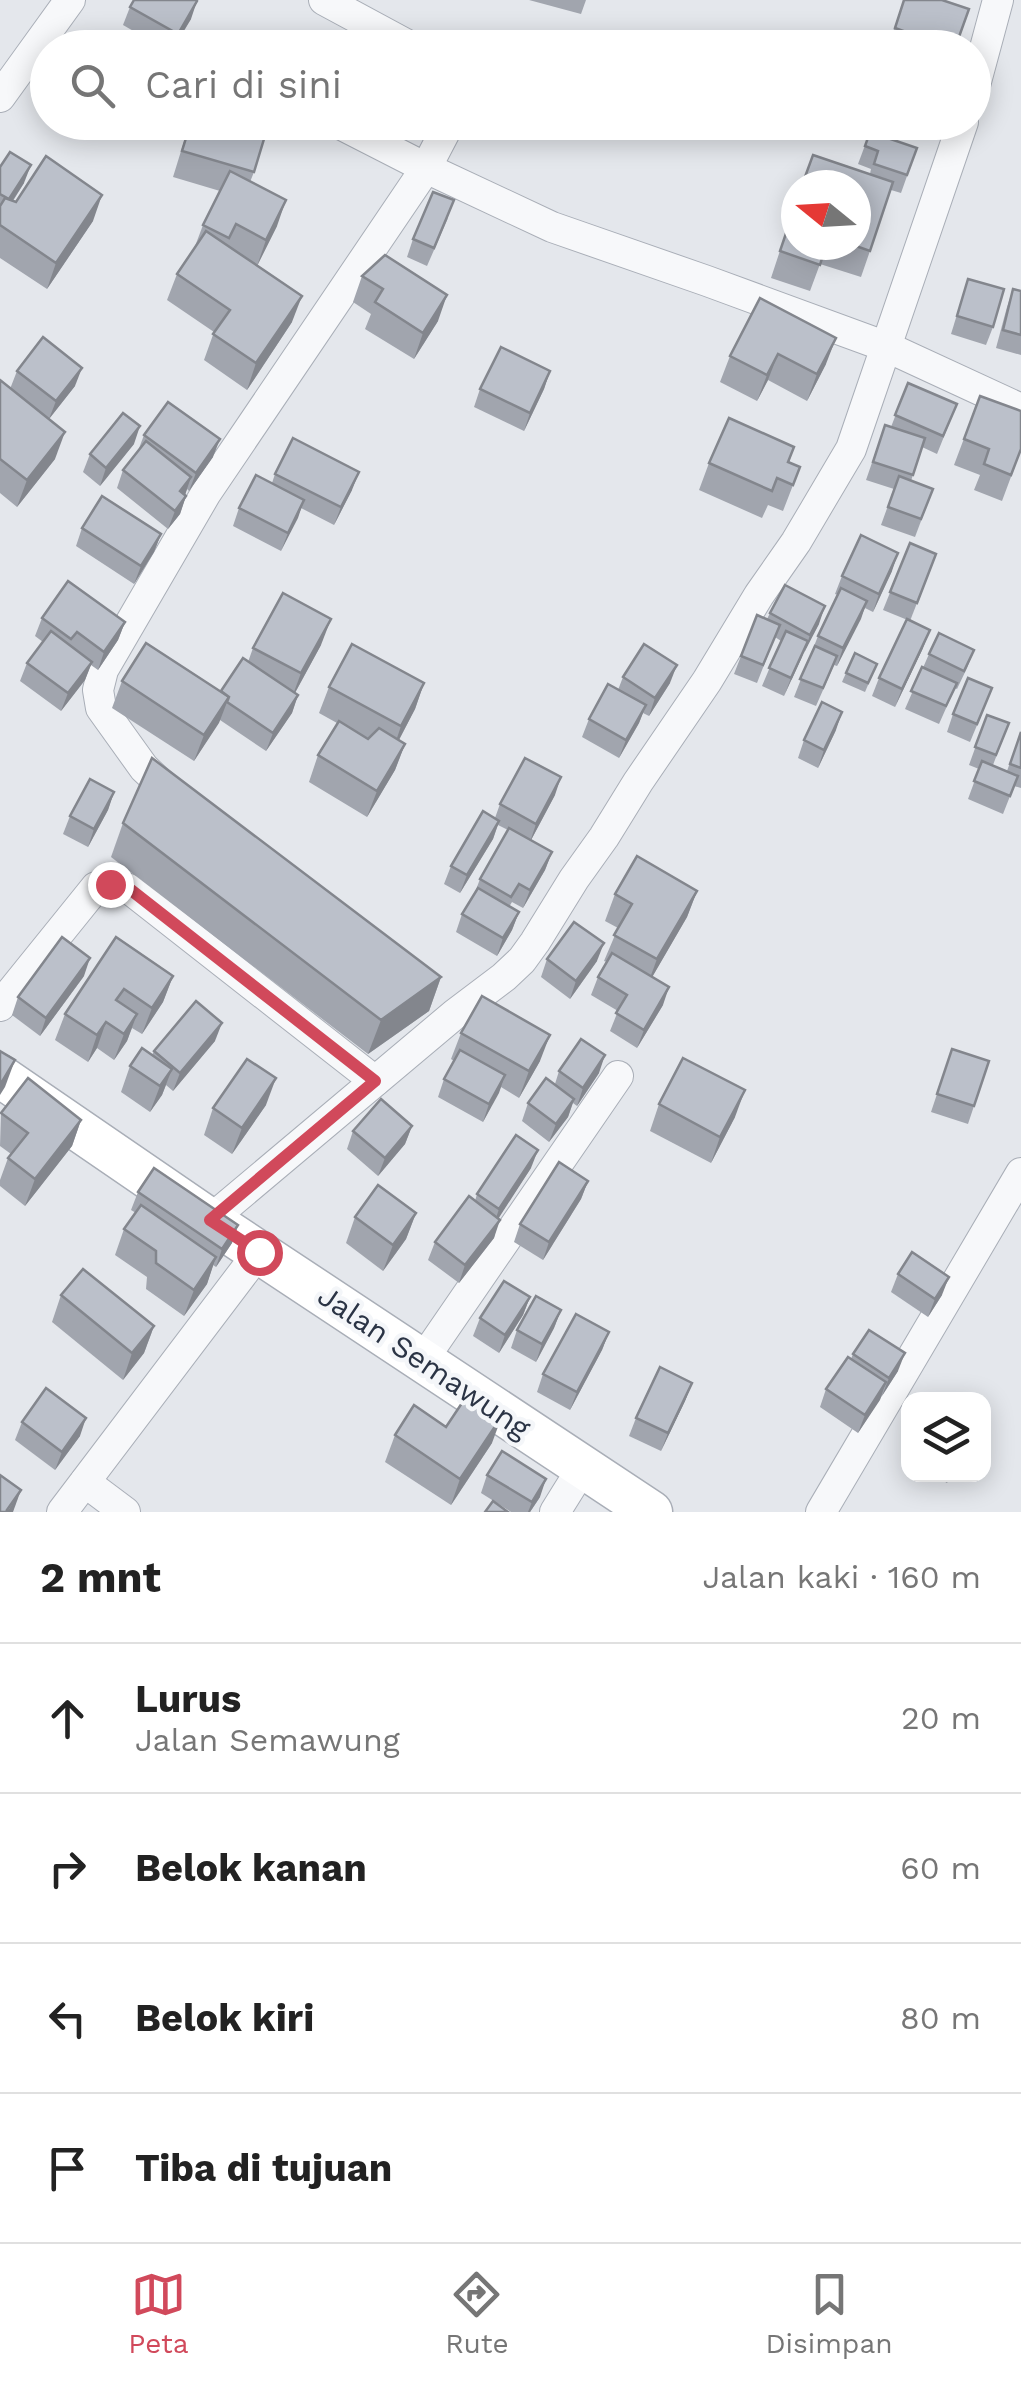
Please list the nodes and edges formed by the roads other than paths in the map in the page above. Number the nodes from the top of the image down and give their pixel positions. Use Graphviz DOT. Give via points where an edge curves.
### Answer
graph roads {
  1 [pos="70,0"];
  2 [pos="324,0"];
  3 [pos="998,0"];
  4 [pos="48,30"];
  5 [pos="380,30"];
  6 [pos="990,30"];
  7 [pos="30,55"];
  8 [pos="0,97"];
  9 [pos="370,140"];
  10 [pos="441,140"];
  11 [pos="957,140"];
  12 [pos="426,168"];
  13 [pos="888,347"];
  14 [pos="1021,409"];
  15 [pos="198,819"];
  16 [pos="426,992"];
  17 [pos="0,1006"];
  18 [pos="455,1014"];
  19 [pos="0,1076"];
  20 [pos="618,1076"];
  21 [pos="375,1081"];
  22 [pos="1021,1173"];
  23 [pos="210,1220"];
  24 [pos="259,1252"];
  25 [pos="422,1360"];
  26 [pos="582,1467"];
  27 [pos="85,1482"];
  28 [pos="62,1512"];
  29 [pos="126,1512"];
  30 [pos="556,1512"];
  31 [pos="651,1512"];
  32 [pos="821,1512"];
  1 -- 4 [label="street"];
  2 -- 5 [label="street"];
  3 -- 6 [label="street"];
  7 -- 8 [label="street"];
  9 -- 12 [label="street"];
  10 -- 12 [label="street"];
  11 -- 13 [label="street"];
  12 -- 13 [label="street" via="552,228"];
  12 -- 15 [label="street" via="206,493 103,670 101,708 144,768"];
  13 -- 14 [label="street"];
  13 -- 18 [label="street" via="851,449 707,681 522,960"];
  16 -- 18 [label="street"];
  17 -- 21 [label="street" via="96,887 116,884"];
  18 -- 21 [label="street"];
  19 -- 23 [label="street, Jalan Semawung"];
  20 -- 25 [label="street"];
  21 -- 23 [label="street"];
  22 -- 32 [label="street"];
  23 -- 24 [label="street, Jalan Semawung"];
  24 -- 25 [label="street, Jalan Semawung"];
  24 -- 27 [label="street"];
  25 -- 26 [label="street, Jalan Semawung"];
  26 -- 30 [label="street"];
  26 -- 31 [label="street, Jalan Semawung"];
  27 -- 28 [label="street"];
  27 -- 29 [label="street"];
}
